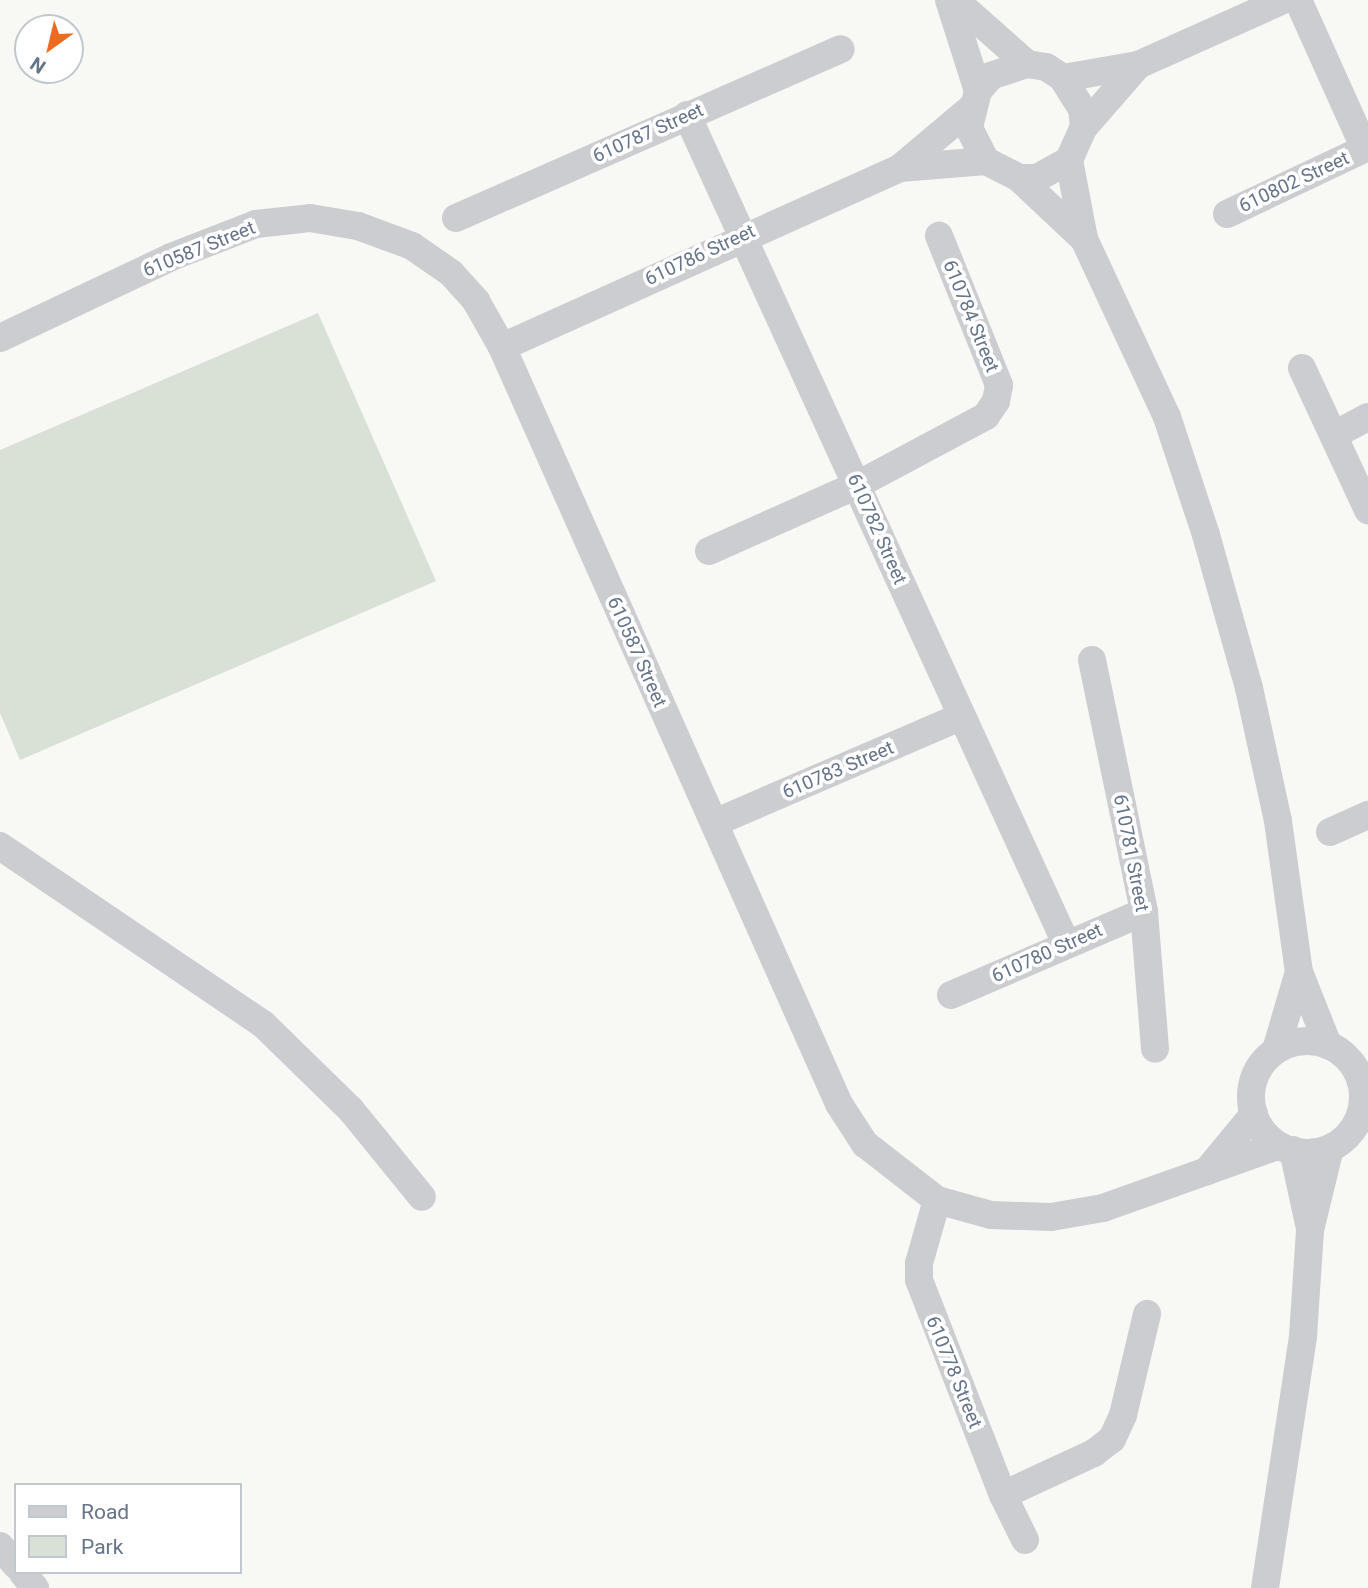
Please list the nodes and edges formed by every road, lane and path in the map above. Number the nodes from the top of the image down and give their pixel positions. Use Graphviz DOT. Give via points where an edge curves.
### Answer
graph roads {
  1 [pos="949,0"];
  2 [pos="955,0"];
  3 [pos="1283,0"];
  4 [pos="1298,0"];
  5 [pos="841,49"];
  6 [pos="1027,64"];
  7 [pos="1138,65"];
  8 [pos="1063,78"];
  9 [pos="974,100"];
  10 [pos="687,115"];
  11 [pos="1084,127"];
  12 [pos="1366,148"];
  13 [pos="1069,160"];
  14 [pos="986,161"];
  15 [pos="900,168"];
  16 [pos="1019,178"];
  17 [pos="1227,214"];
  18 [pos="456,218"];
  19 [pos="743,235"];
  20 [pos="939,236"];
  21 [pos="1084,239"];
  22 [pos="0,338"];
  23 [pos="502,347"];
  24 [pos="1302,369"];
  25 [pos="1368,417"];
  26 [pos="1334,435"];
  27 [pos="858,485"];
  28 [pos="1368,510"];
  29 [pos="709,551"];
  30 [pos="1092,660"];
  31 [pos="962,716"];
  32 [pos="1368,815"];
  33 [pos="714,823"];
  34 [pos="1330,832"];
  35 [pos="0,846"];
  36 [pos="1144,912"];
  37 [pos="1066,943"];
  38 [pos="1299,972"];
  39 [pos="951,995"];
  40 [pos="1155,1049"];
  41 [pos="1276,1050"];
  42 [pos="1348,1053"];
  43 [pos="1366,1096"];
  44 [pos="1254,1114"];
  45 [pos="1285,1148"];
  46 [pos="1330,1148"];
  47 [pos="1206,1172"];
  48 [pos="422,1197"];
  49 [pos="937,1199"];
  50 [pos="1310,1230"];
  51 [pos="1147,1314"];
  52 [pos="1003,1495"];
  53 [pos="1025,1540"];
  54 [pos="0,1546"];
  55 [pos="14,1563"];
  56 [pos="1265,1588"];
  1 -- 9 [label="street"];
  2 -- 6 [label="street"];
  3 -- 7 [label="street"];
  4 -- 12 [label="street, 610802 Street"];
  5 -- 10 [label="street, 610787 Street"];
  6 -- 8 [label="street" via="1046,67"];
  6 -- 9 [label="street" via="991,76"];
  7 -- 8 [label="street"];
  7 -- 11 [label="street"];
  8 -- 11 [label="street" via="1076,92"];
  9 -- 14 [label="street" via="969,128"];
  9 -- 15 [label="street"];
  10 -- 18 [label="street, 610787 Street"];
  10 -- 19 [label="street, 610782 Street"];
  11 -- 13 [label="street"];
  12 -- 17 [label="street, 610802 Street"];
  13 -- 16 [label="street" via="1037,178"];
  13 -- 21 [label="street"];
  14 -- 15 [label="street"];
  14 -- 16 [label="street"];
  15 -- 19 [label="street, 610786 Street"];
  16 -- 21 [label="street"];
  19 -- 23 [label="street, 610786 Street"];
  19 -- 27 [label="street, 610782 Street"];
  20 -- 27 [label="street, 610784 Street" via="999,385 996,401 986,416 967,429"];
  21 -- 38 [label="street" via="1167,417 1206,535 1249,688 1275,808"];
  22 -- 23 [label="street, 610587 Street" via="171,257 244,229 310,218 358,226 412,246 451,274 476,301"];
  23 -- 33 [label="street, 610587 Street"];
  24 -- 26 [label="street"];
  25 -- 26 [label="street"];
  26 -- 28 [label="street"];
  27 -- 29 [label="street, 610784 Street"];
  27 -- 31 [label="street, 610782 Street"];
  30 -- 36 [label="street, 610781 Street"];
  31 -- 33 [label="street, 610783 Street"];
  31 -- 37 [label="street, 610782 Street"];
  32 -- 34 [label="street"];
  33 -- 49 [label="street, 610587 Street" via="839,1104 865,1144"];
  35 -- 48 [label="street" via="263,1024 351,1110"];
  36 -- 37 [label="street, 610780 Street"];
  36 -- 40 [label="street, 610781 Street"];
  37 -- 39 [label="street, 610780 Street"];
  38 -- 41 [label="street"];
  38 -- 42 [label="street"];
  41 -- 42 [label="street" via="1302,1041"];
  41 -- 44 [label="street" via="1253,1082"];
  42 -- 43 [label="street"];
  43 -- 46 [label="street" via="1357,1123"];
  44 -- 45 [label="street"];
  44 -- 47 [label="street"];
  45 -- 46 [label="street"];
  45 -- 47 [label="street, 610587 Street"];
  45 -- 50 [label="street"];
  46 -- 50 [label="street"];
  47 -- 49 [label="street, 610587 Street" via="1103,1208 1051,1217 991,1215"];
  49 -- 52 [label="street, 610778 Street" via="919,1263 919,1280"];
  50 -- 56 [label="street" via="1303,1336"];
  51 -- 52 [label="street" via="1123,1415 1112,1439 1094,1453"];
  52 -- 53 [label="street, 610778 Street"];
  54 -- 55 [label="street"];
}
